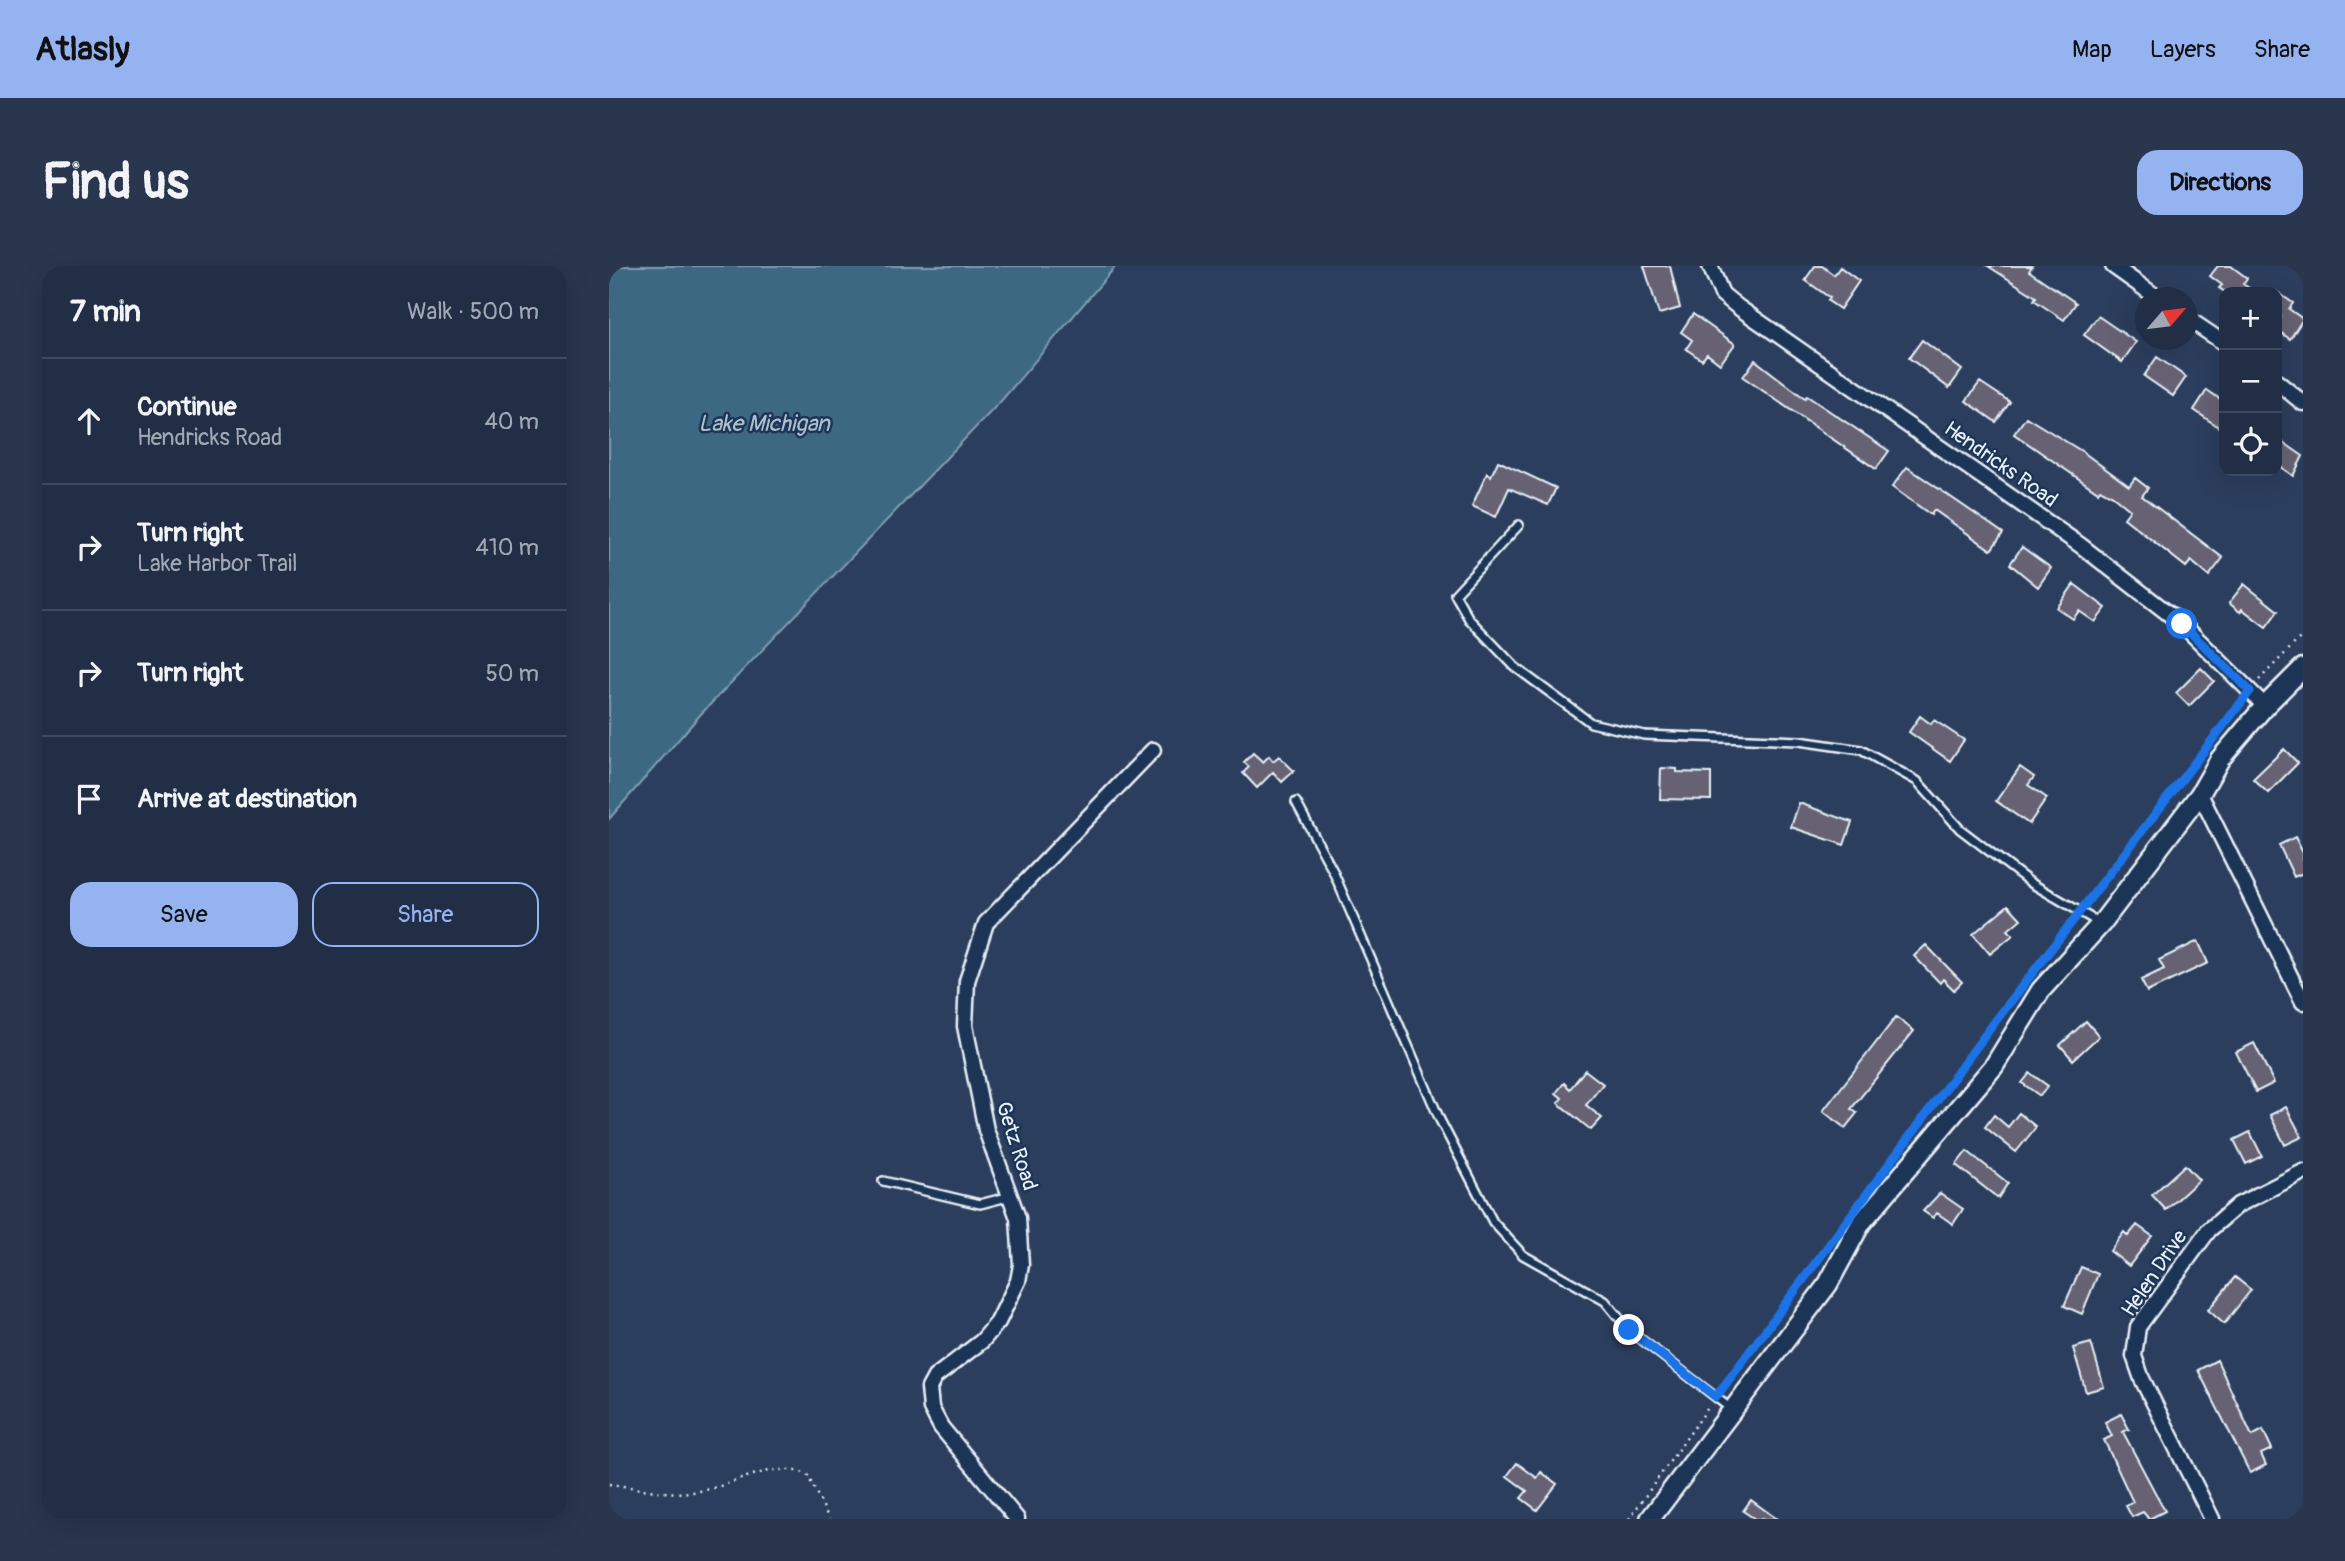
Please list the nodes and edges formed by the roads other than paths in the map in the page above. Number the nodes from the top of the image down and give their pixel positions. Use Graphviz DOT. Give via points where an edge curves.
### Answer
graph roads {
  1 [pos="1710,266"];
  2 [pos="2113,266"];
  3 [pos="2143,287"];
  4 [pos="2198,326"];
  5 [pos="2219,340"];
  6 [pos="2282,386"];
  7 [pos="2303,403"];
  8 [pos="1519,525"];
  9 [pos="2303,668"];
  10 [pos="2265,706"];
  11 [pos="1153,750"];
  12 [pos="2200,794"];
  13 [pos="1296,802"];
  14 [pos="2101,925"];
  15 [pos="2303,1003"];
  16 [pos="2303,1172"];
  17 [pos="883,1181"];
  18 [pos="1011,1196"];
  19 [pos="1732,1410"];
  20 [pos="1017,1519"];
  21 [pos="1650,1519"];
  22 [pos="2211,1519"];
  1 -- 10 [label="street, Hendricks Road" via="1722,294 1738,307 2080,545 2182,624"];
  2 -- 3 [label="street"];
  4 -- 5 [label="street"];
  6 -- 7 [label="street"];
  8 -- 14 [label="lane" via="1455,594 1469,619 1515,667 1591,723 1644,735 1799,741 1861,750 1917,781 1960,829 2031,883"];
  9 -- 10 [label="street"];
  10 -- 12 [label="street" via="2220,759"];
  11 -- 18 [label="street, Getz Road" via="986,923 967,981 965,1026 986,1130"];
  12 -- 14 [label="street"];
  12 -- 15 [label="street"];
  13 -- 19 [label="lane" via="1333,871 1440,1120 1493,1222 1523,1255 1605,1301 1629,1330"];
  14 -- 19 [label="street" via="2041,990 1994,1066 1861,1223 1828,1284"];
  16 -- 22 [label="street, Helen Drive" via="2238,1205 2209,1230 2139,1326 2134,1356 2142,1378"];
  17 -- 18 [label="lane" via="980,1204"];
  18 -- 20 [label="street, Getz Road" via="1019,1218 1018,1282 998,1322 982,1341 935,1377 929,1388 931,1408 941,1427"];
  19 -- 21 [label="street"];
}
